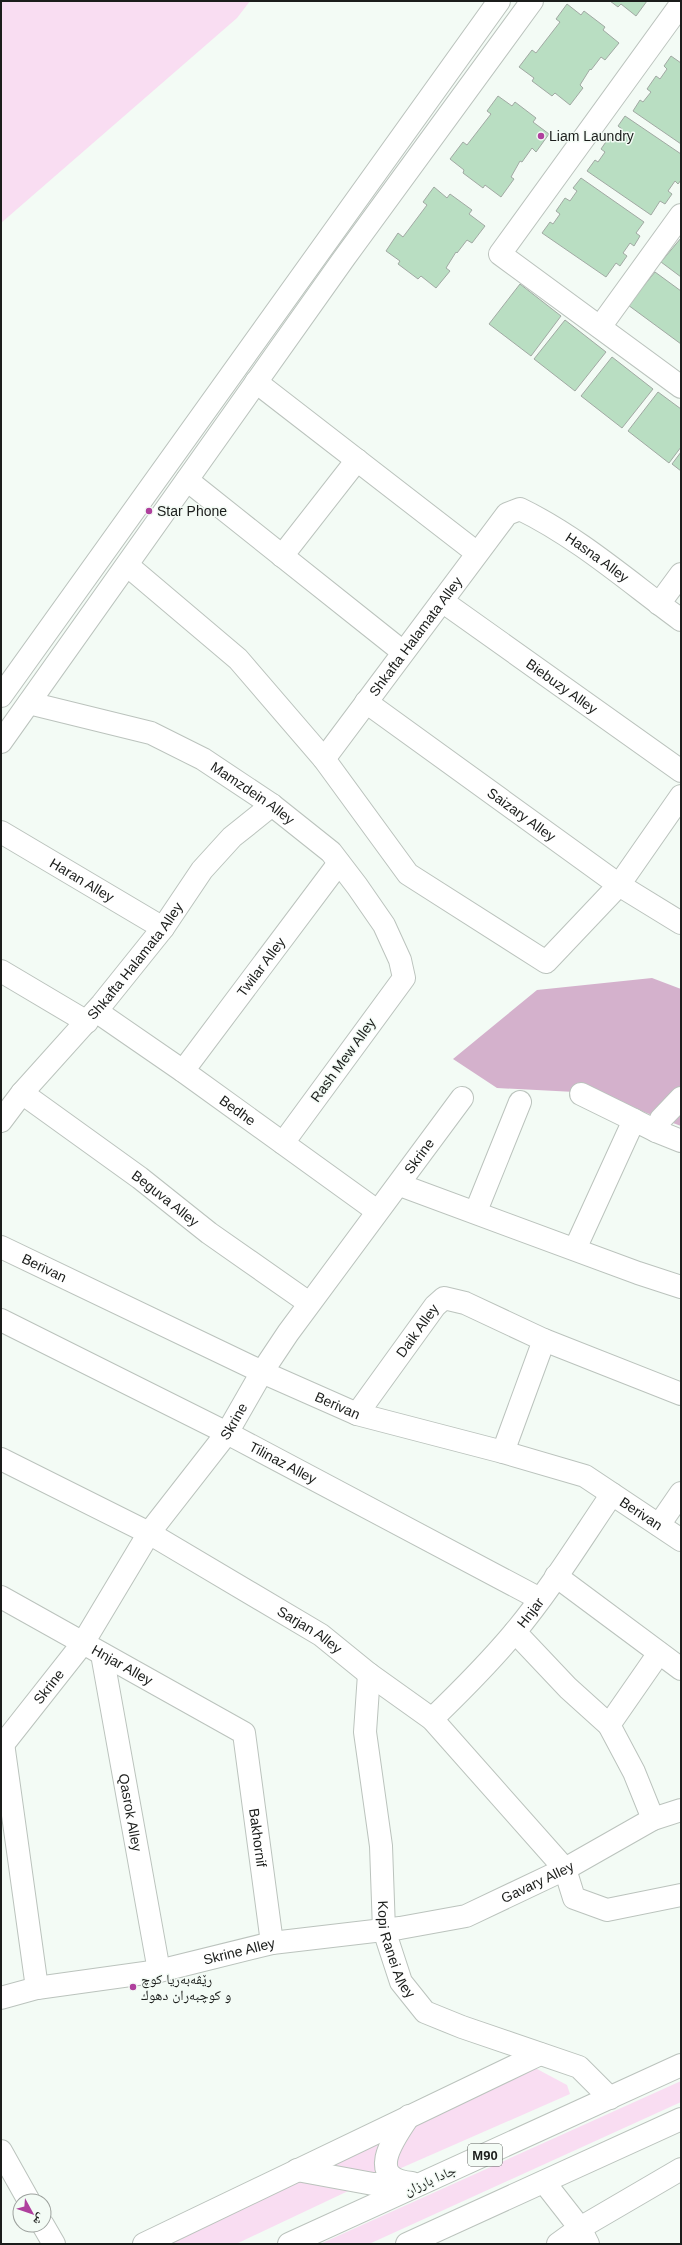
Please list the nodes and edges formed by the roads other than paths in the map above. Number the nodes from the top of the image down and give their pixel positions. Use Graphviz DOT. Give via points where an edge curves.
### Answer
graph roads {
  1 [pos="498,1"];
  2 [pos="532,1"];
  3 [pos="681,4"];
  4 [pos="681,215"];
  5 [pos="600,328"];
  6 [pos="256,382"];
  7 [pos="681,387"];
  8 [pos="356,460"];
  9 [pos="186,480"];
  10 [pos="507,514"];
  11 [pos="476,553"];
  12 [pos="282,556"];
  13 [pos="127,565"];
  14 [pos="681,574"];
  15 [pos="442,601"];
  16 [pos="658,604"];
  17 [pos="681,620"];
  18 [pos="403,652"];
  19 [pos="1,696"];
  20 [pos="366,702"];
  21 [pos="29,703"];
  22 [pos="1,742"];
  23 [pos="324,759"];
  24 [pos="681,772"];
  25 [pos="681,796"];
  26 [pos="272,805"];
  27 [pos="1,832"];
  28 [pos="339,863"];
  29 [pos="619,885"];
  30 [pos="681,922"];
  31 [pos="163,928"];
  32 [pos="1,971"];
  33 [pos="404,978"];
  34 [pos="91,1017"];
  35 [pos="183,1071"];
  36 [pos="22,1094"];
  37 [pos="581,1094"];
  38 [pos="462,1098"];
  39 [pos="681,1098"];
  40 [pos="520,1102"];
  41 [pos="4,1112"];
  42 [pos="634,1120"];
  43 [pos="656,1132"];
  44 [pos="681,1141"];
  45 [pos="283,1143"];
  46 [pos="400,1185"];
  47 [pos="377,1212"];
  48 [pos="476,1212"];
  49 [pos="1,1247"];
  50 [pos="575,1249"];
  51 [pos="681,1287"];
  52 [pos="309,1303"];
  53 [pos="1,1320"];
  54 [pos="544,1340"];
  55 [pos="262,1372"];
  56 [pos="681,1394"];
  57 [pos="357,1414"];
  58 [pos="227,1433"];
  59 [pos="503,1452"];
  60 [pos="1,1460"];
  61 [pos="681,1493"];
  62 [pos="612,1494"];
  63 [pos="659,1525"];
  64 [pos="148,1533"];
  65 [pos="681,1540"];
  66 [pos="556,1576"];
  67 [pos="1,1597"];
  68 [pos="540,1599"];
  69 [pos="515,1632"];
  70 [pos="83,1643"];
  71 [pos="659,1653"];
  72 [pos="102,1654"];
  73 [pos="681,1669"];
  74 [pos="369,1674"];
  75 [pos="432,1719"];
  76 [pos="609,1725"];
  77 [pos="244,1733"];
  78 [pos="2,1744"];
  79 [pos="681,1810"];
  80 [pos="653,1819"];
  81 [pos="565,1869"];
  82 [pos="681,1895"];
  83 [pos="384,1930"];
  84 [pos="272,1943"];
  85 [pos="159,1971"];
  86 [pos="38,1988"];
  87 [pos="1,1998"];
  88 [pos="540,2054"];
  89 [pos="681,2066"];
  90 [pos="610,2098"];
  91 [pos="409,2116"];
  92 [pos="681,2119"];
  93 [pos="1,2151"];
  94 [pos="681,2169"];
  95 [pos="297,2170"];
  96 [pos="544,2182"];
  97 [pos="421,2184"];
  98 [pos="25,2193"];
  99 [pos="48,2233"];
  100 [pos="584,2236"];
  101 [pos="54,2244"];
  102 [pos="144,2244"];
  103 [pos="289,2244"];
  104 [pos="407,2244"];
  105 [pos="558,2244"];
  1 -- 19 [label="main road"];
  2 -- 6 [label="main road"];
  3 -- 5 [label="main road" via="500,254"];
  4 -- 5 [label="main road"];
  5 -- 7 [label="main road"];
  6 -- 8 [label="main road"];
  6 -- 9 [label="main road"];
  8 -- 11 [label="main road"];
  8 -- 12 [label="main road"];
  9 -- 12 [label="main road"];
  9 -- 13 [label="main road"];
  10 -- 11 [label="main road, Shkafta Halamata Alley"];
  10 -- 16 [label="main road, Hasna Alley" via="520,510 538,518 589,552"];
  11 -- 15 [label="main road, Shkafta Halamata Alley"];
  12 -- 18 [label="main road"];
  13 -- 21 [label="main road"];
  13 -- 23 [label="main road" via="238,659"];
  14 -- 16 [label="main road"];
  15 -- 18 [label="main road, Shkafta Halamata Alley"];
  15 -- 24 [label="main road, Biebuzy Alley"];
  16 -- 17 [label="main road, Hasna Alley"];
  18 -- 20 [label="main road, Shkafta Halamata Alley"];
  20 -- 23 [label="main road, Shkafta Halamata Alley"];
  20 -- 29 [label="main road, Saizary Alley"];
  21 -- 22 [label="main road"];
  21 -- 26 [label="main road, Mamzdein Alley" via="151,733 203,759"];
  23 -- 29 [label="main road" via="408,874 546,962"];
  25 -- 29 [label="main road"];
  26 -- 28 [label="main road, Mamzdein Alley" via="331,852"];
  26 -- 31 [label="main road, Shkafta Halamata Alley" via="232,837 202,870"];
  27 -- 31 [label="main road, Haran Alley"];
  28 -- 33 [label="main road, Mamzdein Alley" via="384,925 400,960"];
  28 -- 35 [label="main road, Twilar Alley"];
  29 -- 30 [label="main road, Saizary Alley"];
  31 -- 34 [label="main road, Shkafta Halamata Alley"];
  32 -- 34 [label="main road, Bedhe"];
  33 -- 45 [label="main road, Rash Mew Alley"];
  34 -- 35 [label="main road, Bedhe"];
  34 -- 36 [label="main road, Shkafta Halamata Alley"];
  35 -- 45 [label="main road, Bedhe"];
  36 -- 41 [label="main road, Shkafta Halamata Alley"];
  36 -- 52 [label="main road, Beguva Alley" via="140,1178 209,1233"];
  37 -- 42 [label="main road"];
  38 -- 46 [label="main road, Skrine"];
  39 -- 43 [label="main road" via="661,1119"];
  40 -- 48 [label="main road"];
  42 -- 43 [label="main road"];
  42 -- 50 [label="main road"];
  43 -- 44 [label="main road"];
  45 -- 47 [label="main road, Bedhe"];
  46 -- 47 [label="main road, Skrine"];
  46 -- 48 [label="main road"];
  47 -- 52 [label="main road, Skrine"];
  48 -- 50 [label="main road"];
  49 -- 55 [label="main road, Berivan"];
  50 -- 51 [label="main road"];
  52 -- 55 [label="main road, Skrine"];
  53 -- 58 [label="main road, Tilinaz Alley"];
  54 -- 56 [label="main road, Daik Alley"];
  54 -- 57 [label="main road, Daik Alley" via="465,1303 444,1298 435,1306"];
  54 -- 59 [label="main road"];
  55 -- 57 [label="main road, Berivan"];
  55 -- 58 [label="main road, Skrine"];
  57 -- 59 [label="main road, Berivan"];
  58 -- 64 [label="main road, Skrine"];
  58 -- 68 [label="main road, Tilinaz Alley"];
  59 -- 62 [label="main road, Berivan" via="585,1476"];
  60 -- 64 [label="main road, Sarjan Alley"];
  61 -- 63 [label="main road"];
  62 -- 63 [label="main road, Berivan"];
  62 -- 66 [label="main road, Hnjar"];
  63 -- 65 [label="main road, Berivan"];
  64 -- 70 [label="main road, Skrine"];
  64 -- 74 [label="main road, Sarjan Alley" via="321,1635"];
  66 -- 68 [label="main road, Hnjar"];
  66 -- 71 [label="main road"];
  67 -- 70 [label="main road, Hnjar Alley"];
  68 -- 69 [label="main road, Hnjar"];
  69 -- 75 [label="main road, Hnjar" via="479,1674"];
  69 -- 76 [label="main road" via="568,1688"];
  70 -- 72 [label="main road, Hnjar Alley"];
  70 -- 78 [label="main road, Skrine"];
  71 -- 73 [label="main road"];
  71 -- 76 [label="main road"];
  72 -- 77 [label="main road, Hnjar Alley"];
  72 -- 85 [label="main road, Qasrok Alley"];
  74 -- 75 [label="main road, Sarjan Alley"];
  74 -- 83 [label="main road, Kopi Ranei Alley" via="365,1732 381,1846"];
  75 -- 81 [label="main road, Sarjan Alley"];
  76 -- 80 [label="main road" via="634,1772"];
  77 -- 84 [label="main road, Bakhornif"];
  78 -- 86 [label="main road"];
  79 -- 80 [label="main road, Gavary Alley"];
  80 -- 81 [label="main road, Gavary Alley"];
  81 -- 82 [label="main road" via="574,1898 607,1910"];
  81 -- 83 [label="main road, Gavary Alley" via="466,1916"];
  83 -- 84 [label="main road, Skrine Alley"];
  83 -- 88 [label="main road, Kopi Ranei Alley" via="401,1982 425,2012"];
  84 -- 85 [label="main road, Skrine Alley"];
  85 -- 86 [label="main road, Skrine Alley"];
  86 -- 87 [label="main road, Skrine Alley"];
  88 -- 90 [label="main road, Kopi Ranei Alley" via="579,2067"];
  88 -- 91 [label="main road"];
  89 -- 90 [label="main road, جادا بارزان / M90"];
  90 -- 97 [label="main road, جادا بارزان / M90"];
  91 -- 95 [label="main road"];
  91 -- 97 [label="main road" via="390,2143 386,2165 391,2175 399,2181"];
  92 -- 96 [label="main road"];
  93 -- 98 [label="main road"];
  94 -- 100 [label="main road"];
  95 -- 97 [label="main road" via="373,2184"];
  95 -- 102 [label="main road"];
  96 -- 100 [label="main road"];
  96 -- 104 [label="main road"];
  97 -- 103 [label="main road, جادا بارزان / M90"];
  99 -- 101 [label="main road"];
  100 -- 105 [label="main road"];
}
